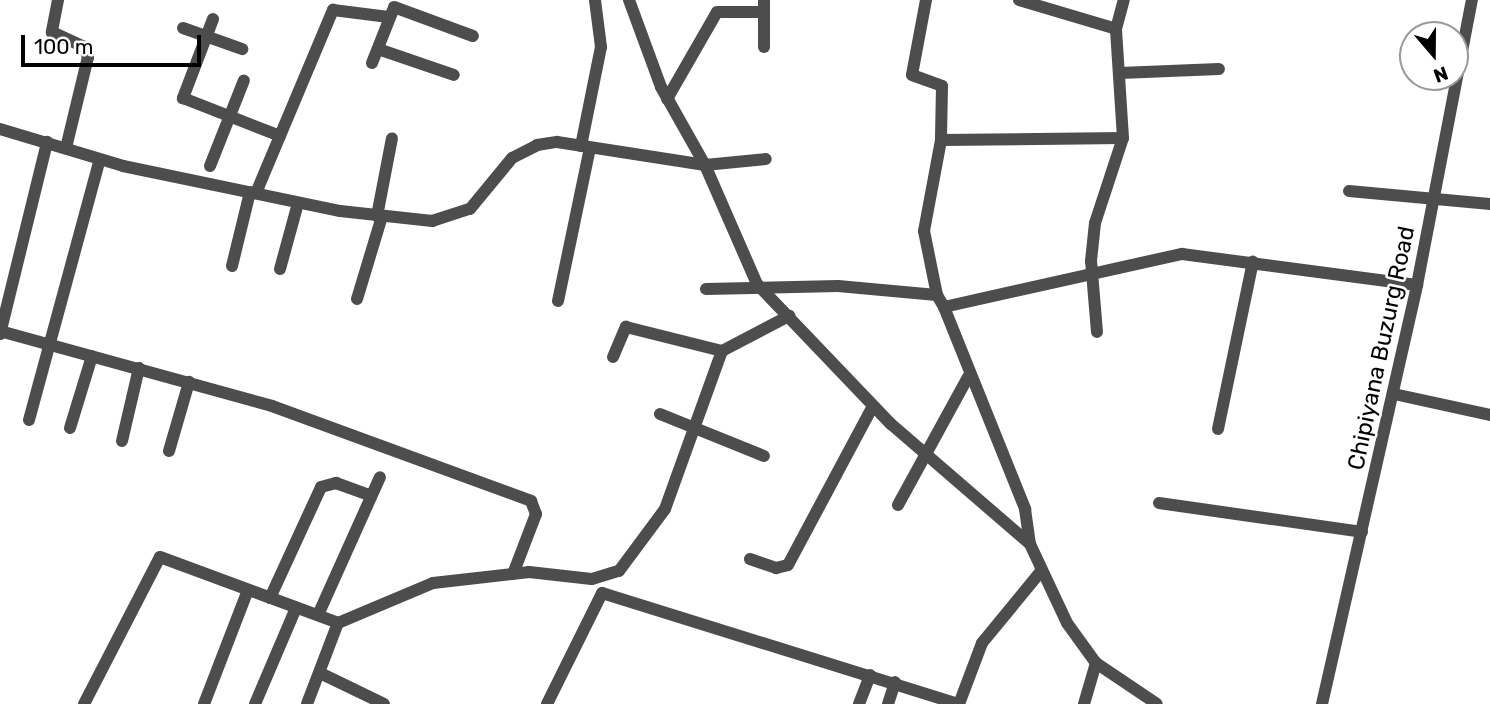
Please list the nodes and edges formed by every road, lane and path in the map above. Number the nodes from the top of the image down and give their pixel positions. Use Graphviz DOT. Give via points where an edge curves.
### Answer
graph roads {
  1 [pos="58,0"];
  2 [pos="595,0"];
  3 [pos="629,0"];
  4 [pos="926,0"];
  5 [pos="1019,0"];
  6 [pos="1124,0"];
  7 [pos="1472,0"];
  8 [pos="763,6"];
  9 [pos="394,8"];
  10 [pos="213,19"];
  11 [pos="183,28"];
  12 [pos="1116,29"];
  13 [pos="473,36"];
  14 [pos="205,38"];
  15 [pos="764,47"];
  16 [pos="242,49"];
  17 [pos="378,49"];
  18 [pos="372,63"];
  19 [pos="1219,69"];
  20 [pos="1121,73"];
  21 [pos="454,75"];
  22 [pos="244,80"];
  23 [pos="667,99"];
  24 [pos="230,118"];
  25 [pos="0,129"];
  26 [pos="280,136"];
  27 [pos="392,138"];
  28 [pos="1123,138"];
  29 [pos="941,141"];
  30 [pos="47,142"];
  31 [pos="585,147"];
  32 [pos="66,148"];
  33 [pos="100,159"];
  34 [pos="766,159"];
  35 [pos="705,165"];
  36 [pos="210,166"];
  37 [pos="1349,191"];
  38 [pos="253,193"];
  39 [pos="1435,197"];
  40 [pos="298,203"];
  41 [pos="1490,204"];
  42 [pos="379,216"];
  43 [pos="1253,262"];
  44 [pos="232,266"];
  45 [pos="280,269"];
  46 [pos="1091,276"];
  47 [pos="757,284"];
  48 [pos="1418,285"];
  49 [pos="706,289"];
  50 [pos="937,295"];
  51 [pos="357,299"];
  52 [pos="558,300"];
  53 [pos="944,307"];
  54 [pos="789,316"];
  55 [pos="0,332"];
  56 [pos="1097,332"];
  57 [pos="51,344"];
  58 [pos="722,351"];
  59 [pos="92,356"];
  60 [pos="613,357"];
  61 [pos="139,368"];
  62 [pos="968,377"];
  63 [pos="189,382"];
  64 [pos="1394,394"];
  65 [pos="873,406"];
  66 [pos="660,414"];
  67 [pos="1490,415"];
  68 [pos="29,420"];
  69 [pos="70,428"];
  70 [pos="696,429"];
  71 [pos="1218,429"];
  72 [pos="122,441"];
  73 [pos="169,451"];
  74 [pos="925,455"];
  75 [pos="764,456"];
  76 [pos="380,477"];
  77 [pos="371,496"];
  78 [pos="1159,503"];
  79 [pos="898,505"];
  80 [pos="1362,532"];
  81 [pos="1030,544"];
  82 [pos="750,559"];
  83 [pos="1042,570"];
  84 [pos="513,574"];
  85 [pos="607,577"];
  86 [pos="248,590"];
  87 [pos="602,593"];
  88 [pos="270,598"];
  89 [pos="296,608"];
  90 [pos="318,615"];
  91 [pos="338,623"];
  92 [pos="1096,663"];
  93 [pos="320,673"];
  94 [pos="870,675"];
  95 [pos="895,682"];
  96 [pos="84,704"];
  97 [pos="204,704"];
  98 [pos="255,704"];
  99 [pos="307,704"];
  100 [pos="384,704"];
  101 [pos="547,704"];
  102 [pos="859,704"];
  103 [pos="888,704"];
  104 [pos="959,704"];
  105 [pos="1084,704"];
  106 [pos="1157,704"];
  107 [pos="1322,704"];
  1 -- 32 [label="street" via="52,32 84,47 88,57"];
  2 -- 31 [label="street" via="601,47"];
  3 -- 23 [label="street"];
  4 -- 29 [label="street" via="912,75 942,86"];
  5 -- 12 [label="street"];
  6 -- 12 [label="street"];
  7 -- 39 [label="street, Chipiyana Buzurg Road"];
  8 -- 15 [label="street"];
  8 -- 23 [label="street" via="717,12"];
  9 -- 13 [label="street"];
  9 -- 17 [label="street"];
  9 -- 26 [label="street" via="333,10"];
  10 -- 14 [label="street"];
  11 -- 14 [label="street"];
  12 -- 20 [label="street"];
  14 -- 16 [label="street"];
  14 -- 24 [label="street" via="182,95"];
  17 -- 18 [label="street"];
  17 -- 21 [label="street"];
  19 -- 20 [label="street"];
  20 -- 28 [label="street"];
  22 -- 24 [label="street"];
  23 -- 35 [label="street"];
  24 -- 26 [label="street"];
  24 -- 36 [label="street"];
  25 -- 30 [label="street"];
  26 -- 38 [label="street"];
  27 -- 42 [label="street"];
  28 -- 29 [label="street"];
  28 -- 46 [label="street" via="1095,223"];
  29 -- 50 [label="street" via="924,231"];
  30 -- 32 [label="street"];
  30 -- 55 [label="street"];
  31 -- 35 [label="street"];
  31 -- 42 [label="street" via="557,142 522,150 459,216 432,221"];
  31 -- 52 [label="street"];
  32 -- 33 [label="street"];
  33 -- 38 [label="street"];
  33 -- 57 [label="street"];
  34 -- 35 [label="street"];
  35 -- 47 [label="street"];
  37 -- 39 [label="street"];
  38 -- 40 [label="street"];
  38 -- 44 [label="street"];
  39 -- 41 [label="street"];
  39 -- 48 [label="street, Chipiyana Buzurg Road"];
  40 -- 42 [label="street"];
  40 -- 45 [label="street"];
  42 -- 51 [label="street"];
  43 -- 46 [label="street" via="1159,255"];
  43 -- 48 [label="street"];
  43 -- 71 [label="street"];
  46 -- 53 [label="street"];
  46 -- 56 [label="street"];
  47 -- 49 [label="street"];
  47 -- 50 [label="street"];
  47 -- 54 [label="street"];
  48 -- 64 [label="street, Chipiyana Buzurg Road"];
  50 -- 53 [label="street"];
  53 -- 62 [label="street"];
  54 -- 58 [label="street"];
  54 -- 65 [label="street"];
  55 -- 57 [label="street"];
  57 -- 59 [label="street"];
  57 -- 68 [label="street"];
  58 -- 60 [label="street" via="626,327"];
  58 -- 70 [label="street"];
  59 -- 61 [label="street"];
  59 -- 69 [label="street"];
  61 -- 63 [label="street"];
  61 -- 72 [label="street"];
  62 -- 74 [label="street"];
  62 -- 81 [label="street" via="1025,509"];
  63 -- 73 [label="street"];
  63 -- 84 [label="street" via="531,501 536,514"];
  64 -- 67 [label="street"];
  64 -- 80 [label="street, Chipiyana Buzurg Road"];
  65 -- 74 [label="street"];
  65 -- 82 [label="street" via="788,565 776,568"];
  66 -- 70 [label="street"];
  70 -- 75 [label="street"];
  70 -- 85 [label="street" via="652,533"];
  74 -- 79 [label="street"];
  74 -- 81 [label="street"];
  76 -- 77 [label="street"];
  77 -- 88 [label="street" via="336,483 321,487"];
  77 -- 90 [label="street"];
  78 -- 80 [label="street"];
  80 -- 107 [label="street, Chipiyana Buzurg Road"];
  81 -- 83 [label="street"];
  83 -- 92 [label="street" via="1067,623"];
  83 -- 104 [label="street" via="982,643"];
  84 -- 85 [label="street"];
  84 -- 91 [label="street" via="413,588"];
  85 -- 87 [label="street"];
  86 -- 88 [label="street"];
  86 -- 96 [label="street" via="160,557"];
  86 -- 97 [label="street"];
  87 -- 94 [label="street"];
  87 -- 101 [label="street"];
  88 -- 89 [label="street"];
  89 -- 90 [label="street"];
  89 -- 98 [label="street"];
  90 -- 91 [label="street"];
  91 -- 93 [label="street"];
  92 -- 105 [label="street"];
  92 -- 106 [label="street"];
  93 -- 99 [label="street"];
  93 -- 100 [label="street"];
  94 -- 95 [label="street"];
  94 -- 102 [label="street"];
  95 -- 103 [label="street"];
  95 -- 104 [label="street"];
}
